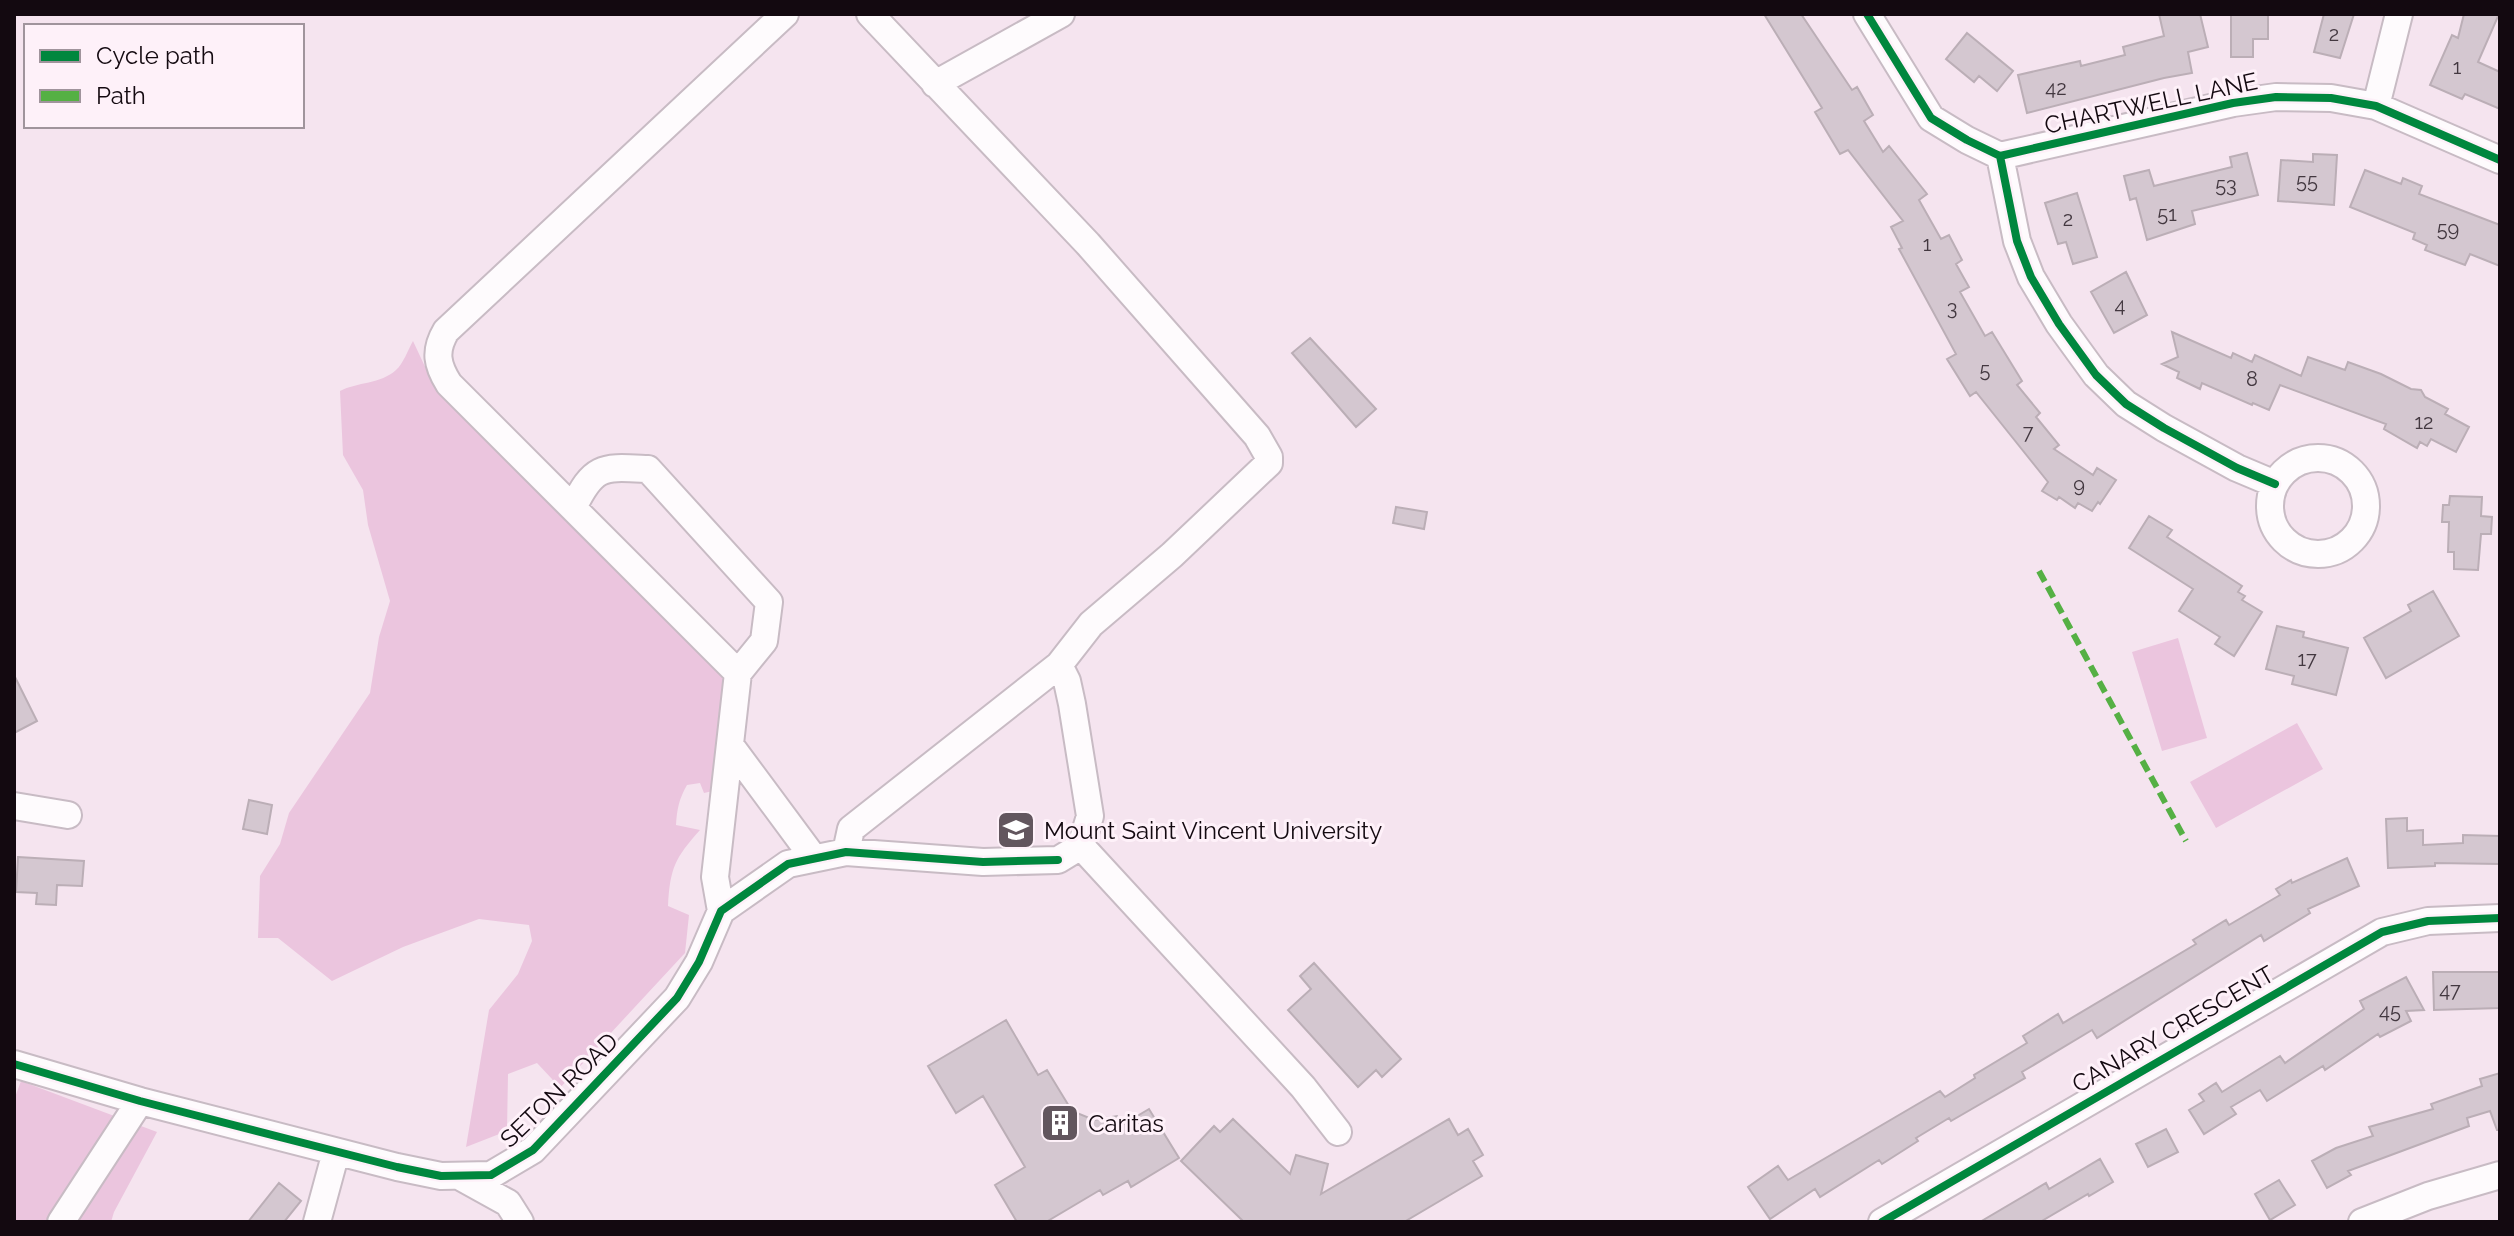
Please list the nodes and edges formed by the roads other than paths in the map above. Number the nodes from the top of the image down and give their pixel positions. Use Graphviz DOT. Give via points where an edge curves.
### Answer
graph roads {
  1 [pos="785,14"];
  2 [pos="870,14"];
  3 [pos="1061,14"];
  4 [pos="1867,14"];
  5 [pos="2399,14"];
  6 [pos="935,84"];
  7 [pos="2376,106"];
  8 [pos="2000,156"];
  9 [pos="2500,160"];
  10 [pos="2275,484"];
  11 [pos="573,508"];
  12 [pos="1059,665"];
  13 [pos="738,673"];
  14 [pos="730,745"];
  15 [pos="14,806"];
  16 [pos="68,815"];
  17 [pos="1081,846"];
  18 [pos="846,852"];
  19 [pos="813,857"];
  20 [pos="721,911"];
  21 [pos="2500,918"];
  22 [pos="14,1064"];
  23 [pos="140,1101"];
  24 [pos="1338,1132"];
  25 [pos="336,1152"];
  26 [pos="517,1162"];
  27 [pos="2500,1175"];
  28 [pos="461,1177"];
  29 [pos="514,1212"];
  30 [pos="61,1222"];
  31 [pos="317,1222"];
  32 [pos="1882,1222"];
  33 [pos="2362,1222"];
  1 -- 11 [label="street" via="438,344 437,360 449,384"];
  2 -- 6 [label="street"];
  3 -- 6 [label="street"];
  4 -- 8 [label="street" via="1931,118"];
  5 -- 7 [label="street"];
  6 -- 12 [label="street" via="1088,244 1257,436 1269,457 1265,470 1091,624"];
  7 -- 8 [label="street, CHARTWELL LANE" via="2276,97"];
  7 -- 9 [label="street, CHARTWELL LANE"];
  8 -- 10 [label="street" via="2017,241 2031,277 2096,375 2126,404 2164,428"];
  11 -- 13 [label="street"];
  11 -- 13 [label="street" via="585,482 609,467 648,469 769,602 764,641"];
  12 -- 17 [label="street" via="1072,704 1090,816"];
  12 -- 18 [label="street" via="862,818 851,829"];
  13 -- 14 [label="street"];
  14 -- 19 [label="street"];
  14 -- 20 [label="street" via="715,877"];
  15 -- 16 [label="street"];
  17 -- 18 [label="street" via="1058,860 983,862"];
  17 -- 24 [label="street" via="1303,1087"];
  18 -- 19 [label="street"];
  19 -- 20 [label="street" via="788,864"];
  20 -- 26 [label="street, SETON ROAD" via="677,998"];
  21 -- 32 [label="street, CANARY CRESCENT" via="2428,921 2382,932"];
  22 -- 23 [label="street, SETON ROAD"];
  23 -- 25 [label="street, SETON ROAD"];
  23 -- 30 [label="street"];
  25 -- 28 [label="street, SETON ROAD"];
  25 -- 31 [label="street"];
  26 -- 28 [label="street, SETON ROAD" via="491,1175"];
  26 -- 29 [label="street" via="510,1182"];
  27 -- 33 [label="street"];
  28 -- 29 [label="street"];
}
